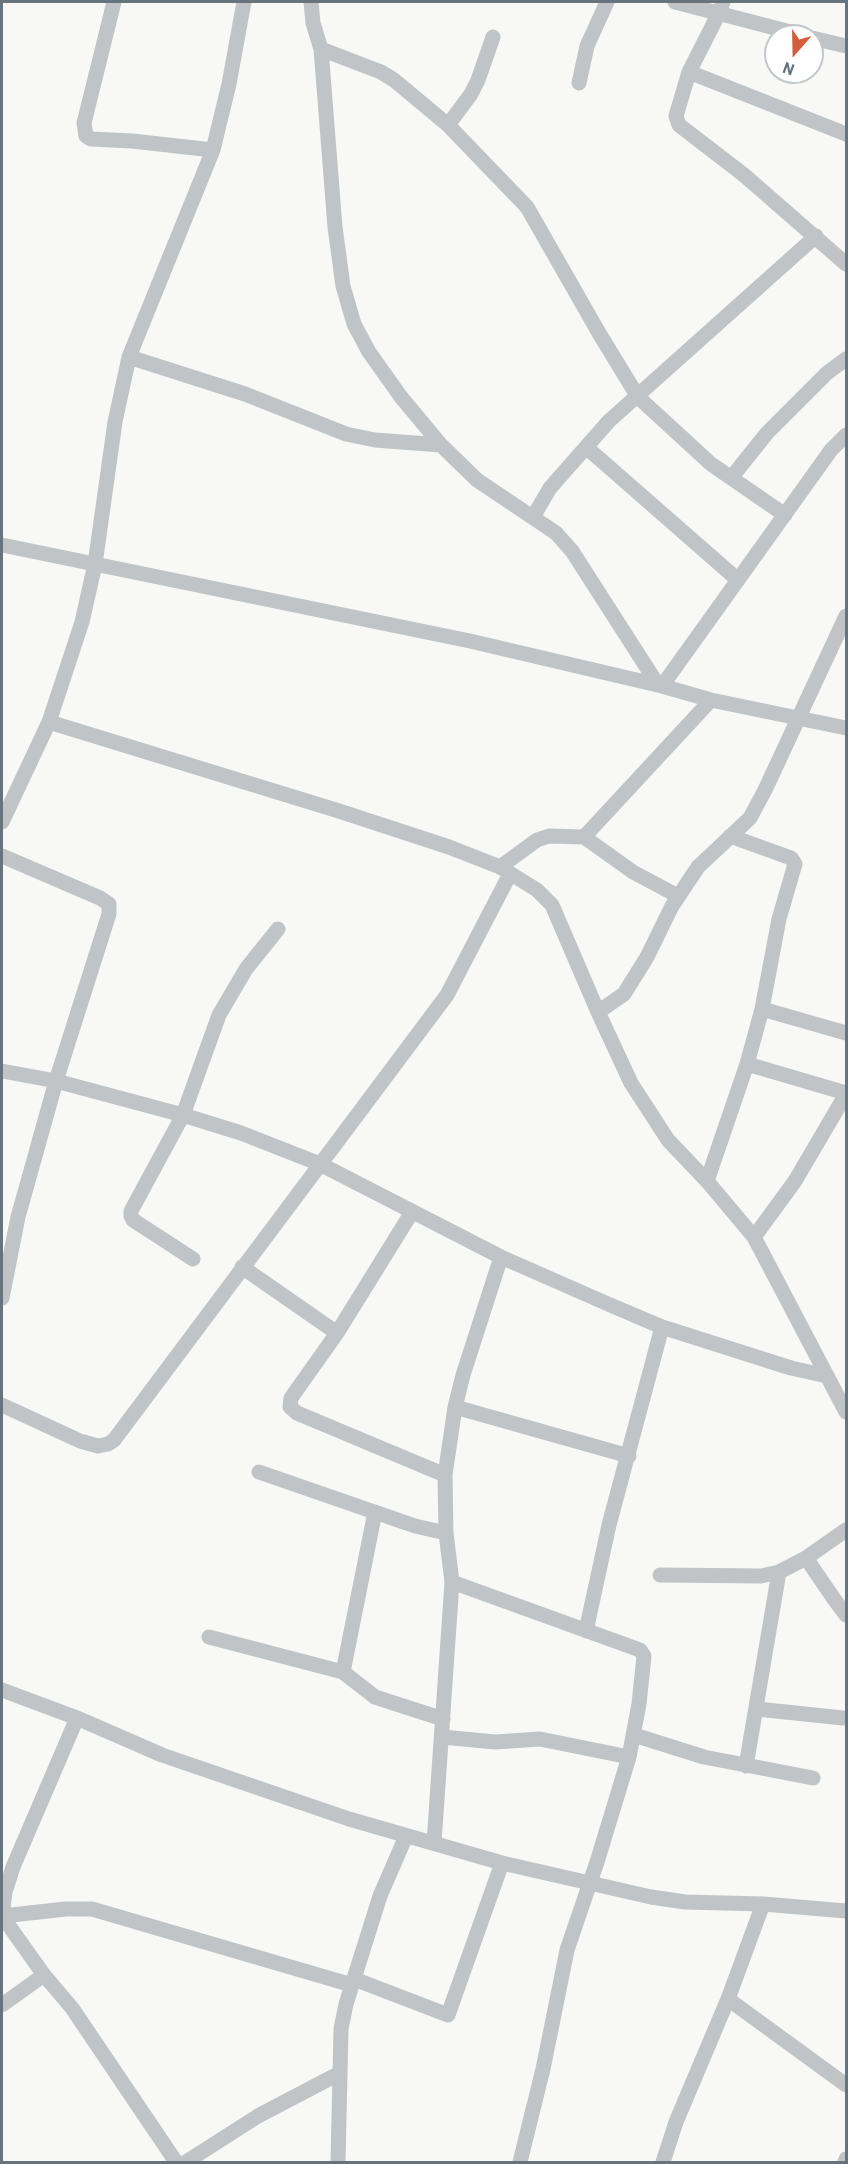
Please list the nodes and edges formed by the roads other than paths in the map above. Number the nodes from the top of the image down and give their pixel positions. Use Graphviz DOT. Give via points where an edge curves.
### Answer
graph roads {
  1 [pos="114,2"];
  2 [pos="244,2"];
  3 [pos="311,2"];
  4 [pos="607,2"];
  5 [pos="675,2"];
  6 [pos="721,7"];
  7 [pos="771,24"];
  8 [pos="493,37"];
  9 [pos="824,41"];
  10 [pos="846,46"];
  11 [pos="321,49"];
  12 [pos="689,72"];
  13 [pos="579,84"];
  14 [pos="448,125"];
  15 [pos="846,134"];
  16 [pos="213,150"];
  17 [pos="816,236"];
  18 [pos="846,264"];
  19 [pos="129,357"];
  20 [pos="846,359"];
  21 [pos="638,397"];
  22 [pos="846,435"];
  23 [pos="441,445"];
  24 [pos="586,447"];
  25 [pos="731,478"];
  26 [pos="785,515"];
  27 [pos="533,517"];
  28 [pos="2,545"];
  29 [pos="95,564"];
  30 [pos="738,580"];
  31 [pos="846,616"];
  32 [pos="660,685"];
  33 [pos="711,700"];
  34 [pos="798,718"];
  35 [pos="49,722"];
  36 [pos="846,728"];
  37 [pos="2,822"];
  38 [pos="730,836"];
  39 [pos="584,837"];
  40 [pos="2,856"];
  41 [pos="505,871"];
  42 [pos="678,896"];
  43 [pos="278,929"];
  44 [pos="762,1009"];
  45 [pos="598,1012"];
  46 [pos="846,1033"];
  47 [pos="747,1064"];
  48 [pos="2,1071"];
  49 [pos="56,1081"];
  50 [pos="846,1094"];
  51 [pos="183,1114"];
  52 [pos="320,1164"];
  53 [pos="707,1181"];
  54 [pos="412,1212"];
  55 [pos="754,1237"];
  56 [pos="501,1257"];
  57 [pos="193,1259"];
  58 [pos="242,1267"];
  59 [pos="4,1270"];
  60 [pos="2,1298"];
  61 [pos="663,1327"];
  62 [pos="337,1333"];
  63 [pos="827,1376"];
  64 [pos="2,1405"];
  65 [pos="455,1407"];
  66 [pos="846,1412"];
  67 [pos="629,1456"];
  68 [pos="260,1472"];
  69 [pos="445,1475"];
  70 [pos="375,1512"];
  71 [pos="846,1530"];
  72 [pos="446,1533"];
  73 [pos="806,1558"];
  74 [pos="779,1572"];
  75 [pos="660,1575"];
  76 [pos="452,1582"];
  77 [pos="846,1615"];
  78 [pos="586,1631"];
  79 [pos="209,1637"];
  80 [pos="343,1672"];
  81 [pos="2,1690"];
  82 [pos="757,1709"];
  83 [pos="77,1718"];
  84 [pos="843,1718"];
  85 [pos="443,1719"];
  86 [pos="634,1735"];
  87 [pos="442,1737"];
  88 [pos="629,1757"];
  89 [pos="746,1766"];
  90 [pos="813,1778"];
  91 [pos="406,1836"];
  92 [pos="434,1843"];
  93 [pos="502,1863"];
  94 [pos="588,1883"];
  95 [pos="763,1904"];
  96 [pos="846,1911"];
  97 [pos="2,1916"];
  98 [pos="44,1975"];
  99 [pos="353,1982"];
  100 [pos="728,1999"];
  101 [pos="2,2005"];
  102 [pos="340,2073"];
  103 [pos="846,2085"];
  104 [pos="176,2163"];
  105 [pos="186,2163"];
  106 [pos="338,2163"];
  107 [pos="520,2163"];
  108 [pos="663,2163"];
  1 -- 16 [label="street" via="84,123 86,136"];
  2 -- 16 [label="street" via="230,84"];
  3 -- 11 [label="street"];
  4 -- 13 [label="street" via="587,46"];
  5 -- 6 [label="street"];
  6 -- 7 [label="street"];
  6 -- 12 [label="street"];
  8 -- 14 [label="street" via="474,87"];
  9 -- 10 [label="street"];
  11 -- 14 [label="street" via="387,76"];
  11 -- 23 [label="street" via="335,227 351,314 369,352 400,397"];
  12 -- 15 [label="street"];
  12 -- 17 [label="street" via="676,116 679,124"];
  14 -- 21 [label="street" via="527,207"];
  16 -- 19 [label="street"];
  17 -- 18 [label="street"];
  17 -- 21 [label="street"];
  19 -- 23 [label="street" via="245,394 346,434"];
  19 -- 29 [label="street" via="114,422"];
  20 -- 25 [label="street" via="767,433"];
  21 -- 24 [label="street"];
  21 -- 25 [label="street"];
  22 -- 26 [label="street"];
  23 -- 27 [label="street" via="477,480"];
  24 -- 27 [label="street" via="550,488"];
  24 -- 30 [label="street"];
  25 -- 26 [label="street"];
  26 -- 30 [label="street"];
  27 -- 32 [label="street" via="556,532 572,551"];
  28 -- 29 [label="street"];
  29 -- 32 [label="street" via="470,640"];
  29 -- 35 [label="street" via="82,622"];
  30 -- 32 [label="street"];
  31 -- 34 [label="street"];
  32 -- 33 [label="street"];
  33 -- 34 [label="street"];
  33 -- 39 [label="street"];
  34 -- 36 [label="street"];
  34 -- 38 [label="street" via="750,818"];
  35 -- 37 [label="street"];
  35 -- 41 [label="street" via="339,811 449,847"];
  38 -- 42 [label="street" via="698,867"];
  38 -- 44 [label="street" via="791,858 795,864 779,919"];
  39 -- 41 [label="street" via="549,836 537,840"];
  39 -- 42 [label="street" via="633,872"];
  40 -- 49 [label="street" via="109,904"];
  41 -- 45 [label="street" via="537,890 552,905"];
  41 -- 52 [label="street" via="447,995"];
  42 -- 45 [label="street" via="624,994"];
  43 -- 51 [label="street" via="246,969 219,1015"];
  44 -- 46 [label="street"];
  44 -- 47 [label="street"];
  45 -- 53 [label="street" via="631,1083 668,1140"];
  47 -- 50 [label="street"];
  47 -- 53 [label="street"];
  48 -- 49 [label="street"];
  49 -- 51 [label="street"];
  49 -- 59 [label="street"];
  50 -- 55 [label="street" via="795,1181"];
  51 -- 52 [label="street"];
  51 -- 57 [label="street" via="131,1216"];
  52 -- 54 [label="street"];
  52 -- 58 [label="street"];
  53 -- 55 [label="street"];
  54 -- 56 [label="street"];
  54 -- 62 [label="street"];
  55 -- 63 [label="street"];
  56 -- 61 [label="street"];
  56 -- 65 [label="street"];
  58 -- 62 [label="street"];
  58 -- 64 [label="street" via="108,1444 98,1446 80,1441"];
  59 -- 60 [label="street"];
  61 -- 63 [label="street"];
  61 -- 67 [label="street"];
  62 -- 69 [label="street" via="291,1398 290,1407"];
  63 -- 66 [label="street"];
  65 -- 67 [label="street"];
  65 -- 69 [label="street"];
  67 -- 78 [label="street"];
  68 -- 70 [label="street"];
  69 -- 72 [label="street"];
  70 -- 72 [label="street"];
  70 -- 80 [label="street"];
  71 -- 73 [label="street"];
  72 -- 76 [label="street"];
  73 -- 74 [label="street"];
  73 -- 77 [label="street"];
  74 -- 75 [label="street" via="761,1576"];
  74 -- 82 [label="street"];
  76 -- 78 [label="street"];
  76 -- 85 [label="street"];
  78 -- 86 [label="street" via="640,1650 644,1656"];
  79 -- 80 [label="street"];
  80 -- 85 [label="street" via="375,1696"];
  81 -- 83 [label="street"];
  82 -- 84 [label="street"];
  82 -- 89 [label="street"];
  83 -- 91 [label="street" via="162,1755"];
  83 -- 97 [label="street" via="13,1867 4,1892"];
  85 -- 87 [label="street"];
  86 -- 88 [label="street"];
  86 -- 89 [label="street"];
  87 -- 88 [label="street" via="495,1742 540,1739"];
  87 -- 92 [label="street"];
  88 -- 94 [label="street"];
  89 -- 90 [label="street"];
  91 -- 92 [label="street"];
  91 -- 99 [label="street" via="380,1896"];
  92 -- 93 [label="street"];
  93 -- 94 [label="street"];
  93 -- 99 [label="street" via="448,2015"];
  94 -- 95 [label="street" via="685,1902"];
  94 -- 107 [label="street" via="567,1950"];
  95 -- 96 [label="street"];
  95 -- 100 [label="street"];
  97 -- 98 [label="street"];
  97 -- 99 [label="street" via="92,1909"];
  98 -- 101 [label="street"];
  98 -- 104 [label="street" via="72,2008"];
  99 -- 102 [label="street" via="340,2029"];
  100 -- 103 [label="street"];
  100 -- 108 [label="street" via="676,2122"];
  102 -- 105 [label="street" via="258,2116"];
  102 -- 106 [label="street"];
}
